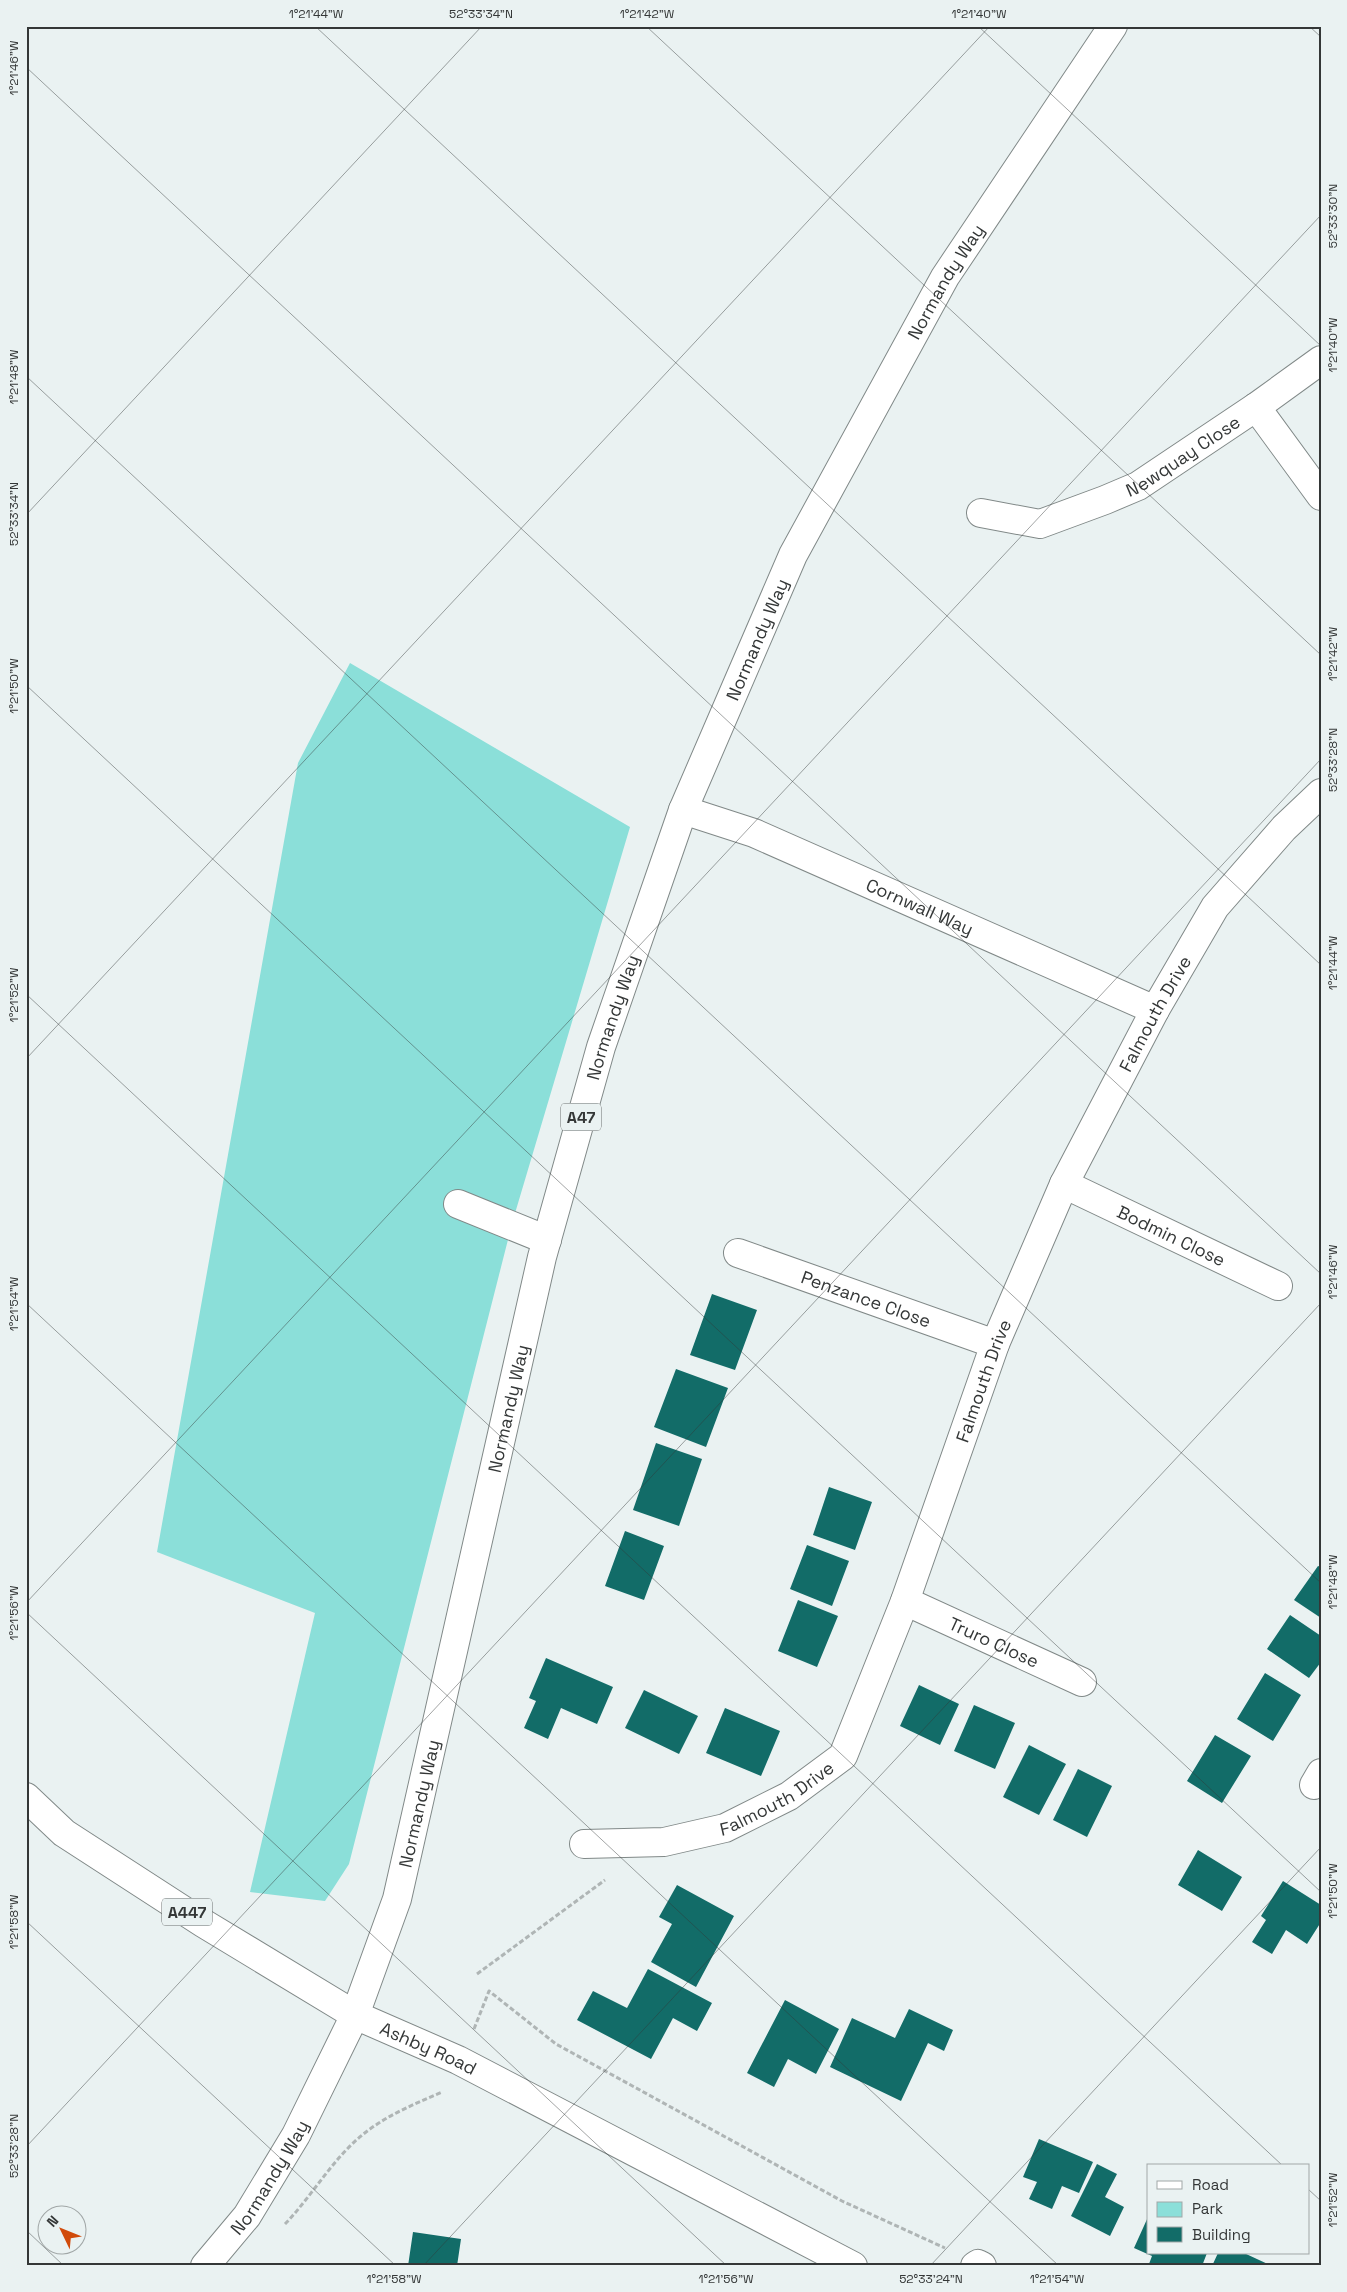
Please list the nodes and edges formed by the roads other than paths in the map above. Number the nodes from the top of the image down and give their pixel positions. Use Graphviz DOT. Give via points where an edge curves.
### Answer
graph roads {
  1 [pos="1113,26"];
  2 [pos="1321,360"];
  3 [pos="1256,407"];
  4 [pos="1321,496"];
  5 [pos="981,513"];
  6 [pos="1321,793"];
  7 [pos="684,810"];
  8 [pos="1155,1010"];
  9 [pos="1064,1184"];
  10 [pos="458,1204"];
  11 [pos="547,1240"];
  12 [pos="738,1253"];
  13 [pos="1278,1286"];
  14 [pos="994,1344"];
  15 [pos="905,1601"];
  16 [pos="1082,1682"];
  17 [pos="26,1797"];
  18 [pos="584,1844"];
  19 [pos="356,2015"];
  20 [pos="205,2266"];
  21 [pos="852,2266"];
  1 -- 7 [label="main road, Normandy Way / A47" via="945,277 793,556"];
  2 -- 3 [label="main road, Newquay Close"];
  3 -- 4 [label="main road, Newquay Close"];
  3 -- 5 [label="main road, Newquay Close" via="1138,486 1105,500 1040,524"];
  6 -- 8 [label="main road, Falmouth Drive" via="1284,828 1216,907"];
  7 -- 8 [label="main road, Cornwall Way" via="754,833"];
  7 -- 11 [label="main road, Normandy Way / A47" via="601,1047"];
  8 -- 9 [label="main road, Falmouth Drive"];
  9 -- 13 [label="main road, Bodmin Close"];
  9 -- 14 [label="main road, Falmouth Drive"];
  10 -- 11 [label="main road"];
  11 -- 19 [label="main road, Normandy Way / A47" via="397,1899"];
  12 -- 14 [label="main road, Penzance Close"];
  14 -- 15 [label="main road, Falmouth Drive"];
  15 -- 16 [label="main road, Truro Close"];
  15 -- 18 [label="main road, Falmouth Drive" via="843,1756 789,1796 725,1828 664,1842"];
  17 -- 19 [label="main road, Ashby Road / A447" via="64,1833 203,1923"];
  19 -- 20 [label="main road, Normandy Way / A47" via="286,2151 246,2216"];
  19 -- 21 [label="main road, Ashby Road" via="458,2060"];
}
